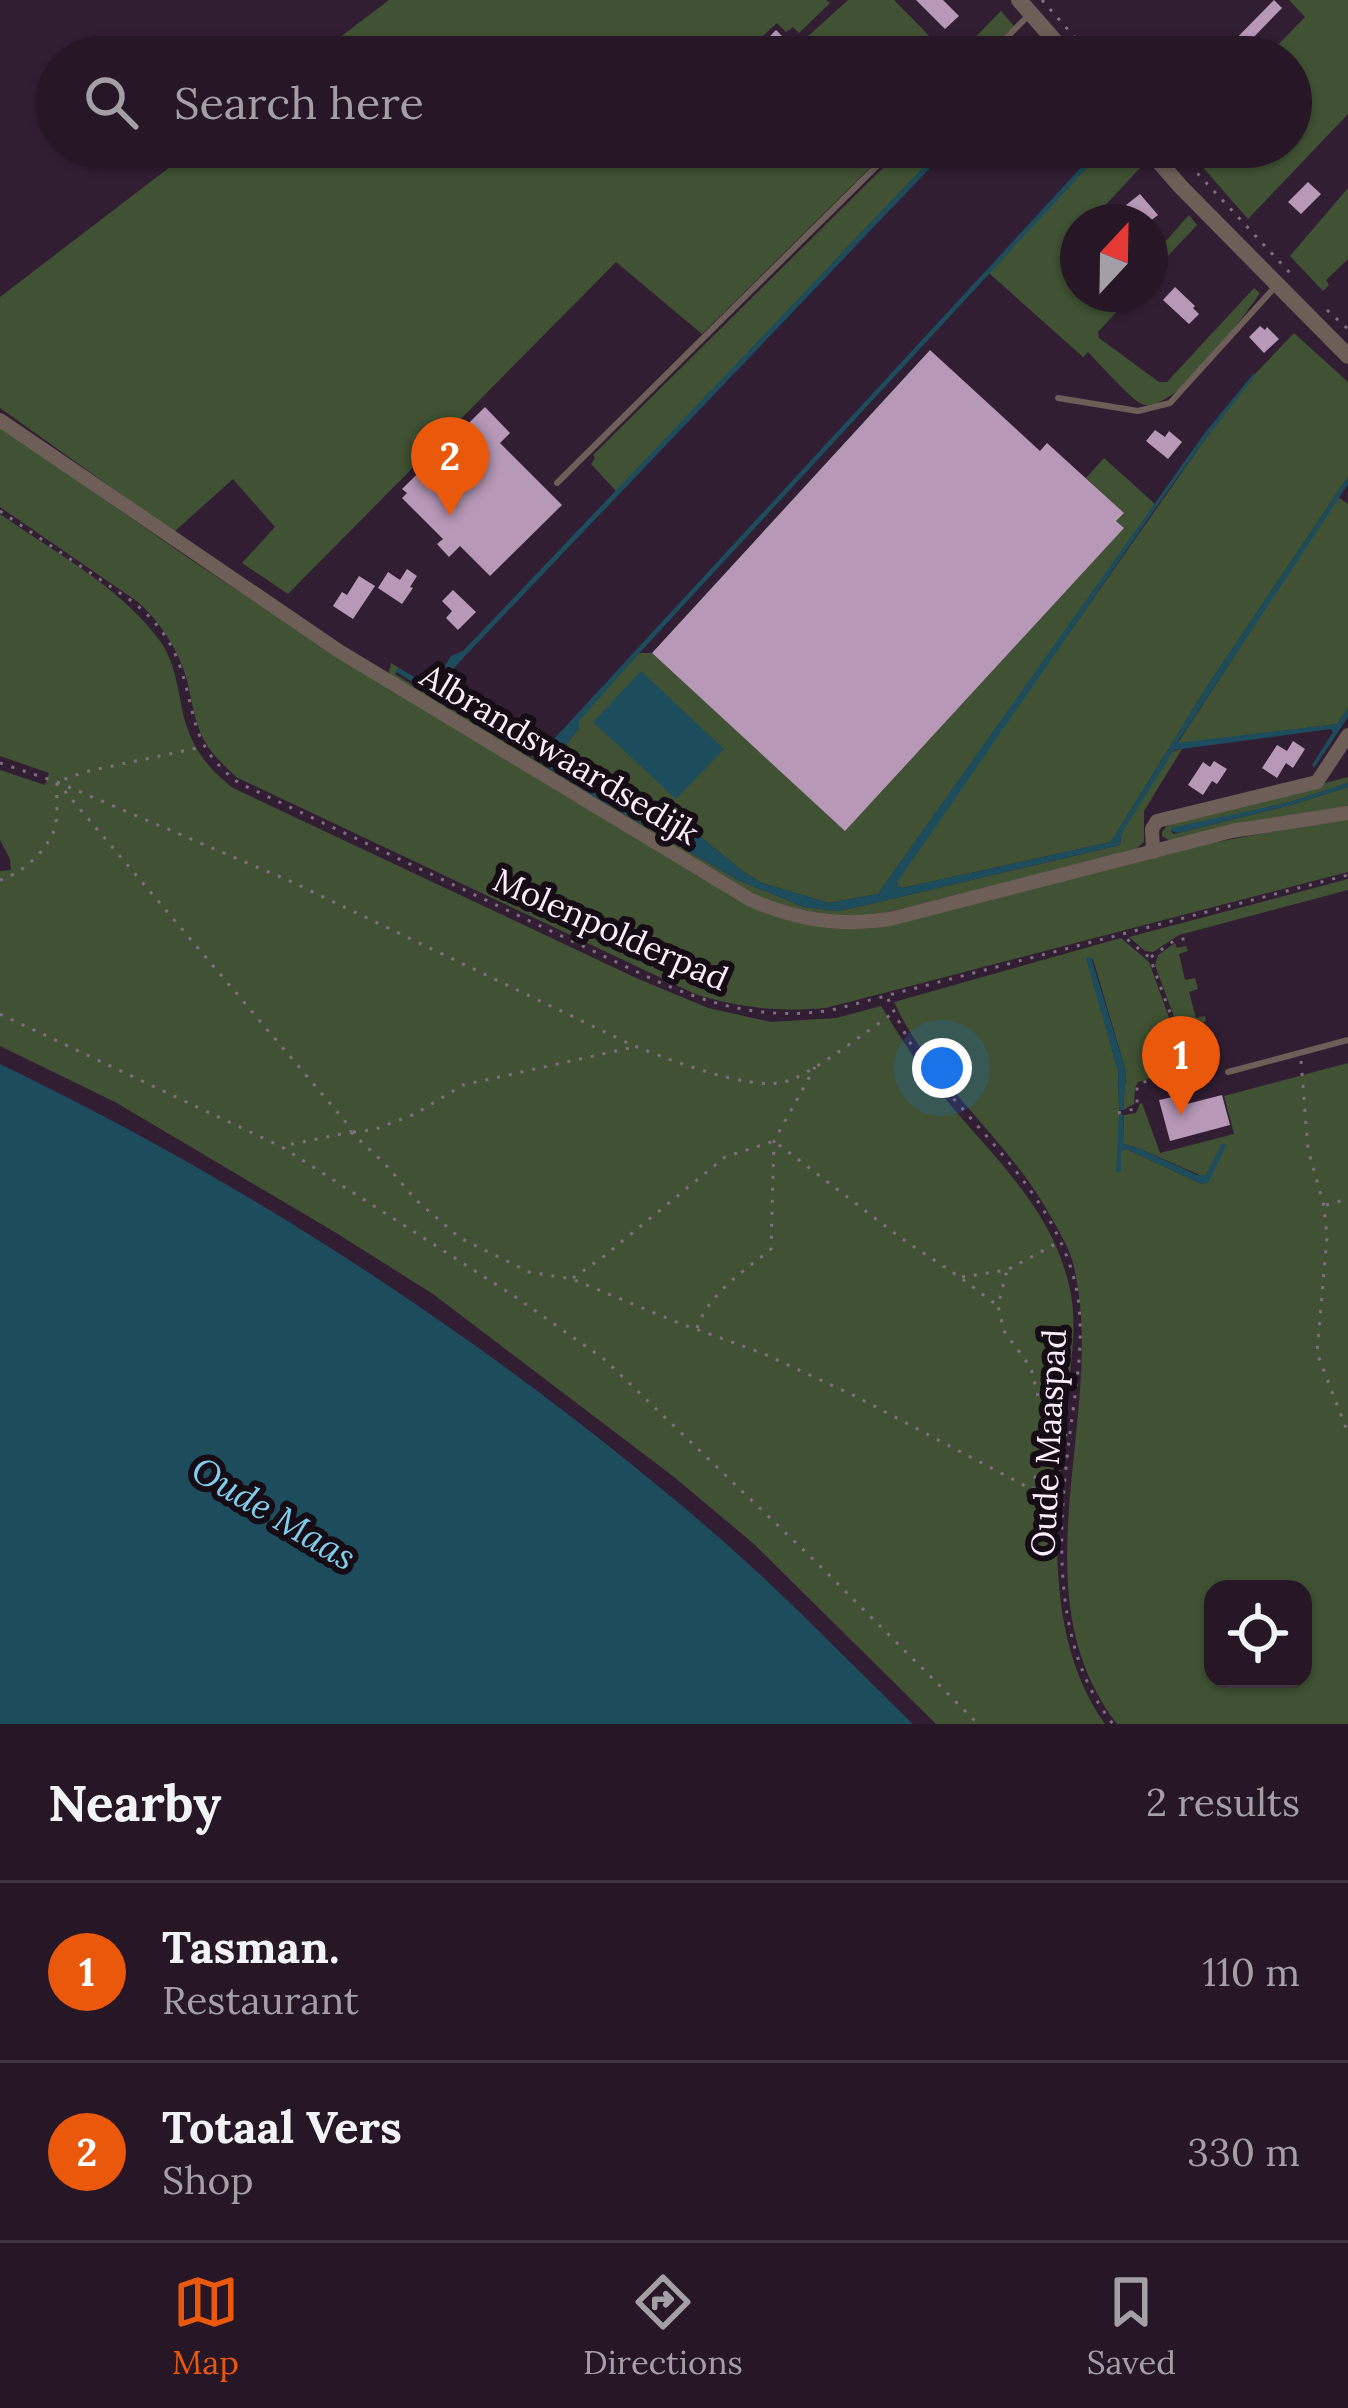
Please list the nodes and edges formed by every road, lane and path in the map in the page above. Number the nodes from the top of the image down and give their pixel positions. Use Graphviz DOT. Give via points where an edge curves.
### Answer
graph roads {
  1 [pos="1031,4"];
  2 [pos="1004,36"];
  3 [pos="1054,36"];
  4 [pos="1068,36"];
  5 [pos="875,168"];
  6 [pos="1164,168"];
  7 [pos="1190,168"];
  8 [pos="1282,278"];
  9 [pos="1319,303"];
  10 [pos="1348,329"];
  11 [pos="1348,356"];
  12 [pos="1058,398"];
  13 [pos="0,420"];
  14 [pos="557,483"];
  15 [pos="0,511"];
  16 [pos="1348,735"];
  17 [pos="203,747"];
  18 [pos="0,764"];
  19 [pos="57,782"];
  20 [pos="1348,813"];
  21 [pos="1153,852"];
  22 [pos="1348,875"];
  23 [pos="0,880"];
  24 [pos="1122,934"];
  25 [pos="1191,938"];
  26 [pos="1150,958"];
  27 [pos="888,997"];
  28 [pos="895,1012"];
  29 [pos="0,1014"];
  30 [pos="1348,1040"];
  31 [pos="636,1046"];
  32 [pos="1300,1053"];
  33 [pos="816,1066"];
  34 [pos="1228,1072"];
  35 [pos="1118,1113"];
  36 [pos="351,1132"];
  37 [pos="774,1141"];
  38 [pos="281,1147"];
  39 [pos="1348,1199"];
  40 [pos="1324,1206"];
  41 [pos="1060,1241"];
  42 [pos="1007,1270"];
  43 [pos="961,1278"];
  44 [pos="572,1279"];
  45 [pos="998,1306"];
  46 [pos="696,1329"];
  47 [pos="1044,1420"];
  48 [pos="1348,1432"];
  49 [pos="1069,1438"];
  50 [pos="978,1724"];
  51 [pos="1113,1724"];
  1 -- 2 [label="lane"];
  1 -- 3 [label="street"];
  1 -- 4 [label="path"];
  5 -- 14 [label="lane"];
  6 -- 8 [label="street"];
  7 -- 8 [label="path"];
  8 -- 11 [label="street"];
  8 -- 12 [label="lane" via="1170,403 1138,411"];
  9 -- 10 [label="path"];
  13 -- 21 [label="street, Albrandswaardsedijk" via="339,651 770,908 821,922 872,922"];
  15 -- 17 [label="path" via="150,617 179,663"];
  16 -- 21 [label="street" via="1318,782 1157,820"];
  17 -- 19 [label="path"];
  17 -- 27 [label="path, Molenpolderpad" via="263,795 705,1002 792,1014"];
  18 -- 19 [label="path"];
  19 -- 23 [label="path" via="54,831 38,855"];
  19 -- 31 [label="path" via="292,882"];
  19 -- 36 [label="path"];
  20 -- 21 [label="street, Albrandswaardsedijk"];
  22 -- 24 [label="path, Molenpolderpad"];
  24 -- 26 [label="path"];
  24 -- 27 [label="path, Molenpolderpad"];
  25 -- 26 [label="path"];
  26 -- 35 [label="path" via="1190,1067 1140,1083 1137,1105"];
  27 -- 28 [label="path, Oude Maaspad"];
  28 -- 33 [label="path"];
  28 -- 41 [label="path, Oude Maaspad" via="915,1051 1041,1204"];
  29 -- 38 [label="path"];
  30 -- 32 [label="lane"];
  31 -- 33 [label="path" via="757,1083 784,1082"];
  31 -- 36 [label="path" via="463,1085 415,1114"];
  32 -- 34 [label="lane"];
  32 -- 40 [label="path" via="1308,1149"];
  33 -- 37 [label="path"];
  36 -- 38 [label="path"];
  36 -- 44 [label="path" via="460,1238 529,1272"];
  37 -- 43 [label="path"];
  37 -- 44 [label="path" via="725,1157"];
  37 -- 46 [label="path" via="771,1249 723,1288"];
  38 -- 50 [label="path" via="604,1359"];
  39 -- 40 [label="path"];
  40 -- 48 [label="path" via="1317,1353"];
  41 -- 42 [label="path"];
  41 -- 49 [label="path, Oude Maaspad" via="1081,1330"];
  42 -- 43 [label="path"];
  42 -- 45 [label="path"];
  43 -- 45 [label="path"];
  44 -- 46 [label="path"];
  45 -- 47 [label="path" via="1004,1331 1030,1368"];
  46 -- 47 [label="path" via="855,1396 1034,1490"];
  47 -- 49 [label="path"];
  49 -- 51 [label="path, Oude Maaspad" via="1065,1601 1088,1684"];
}
